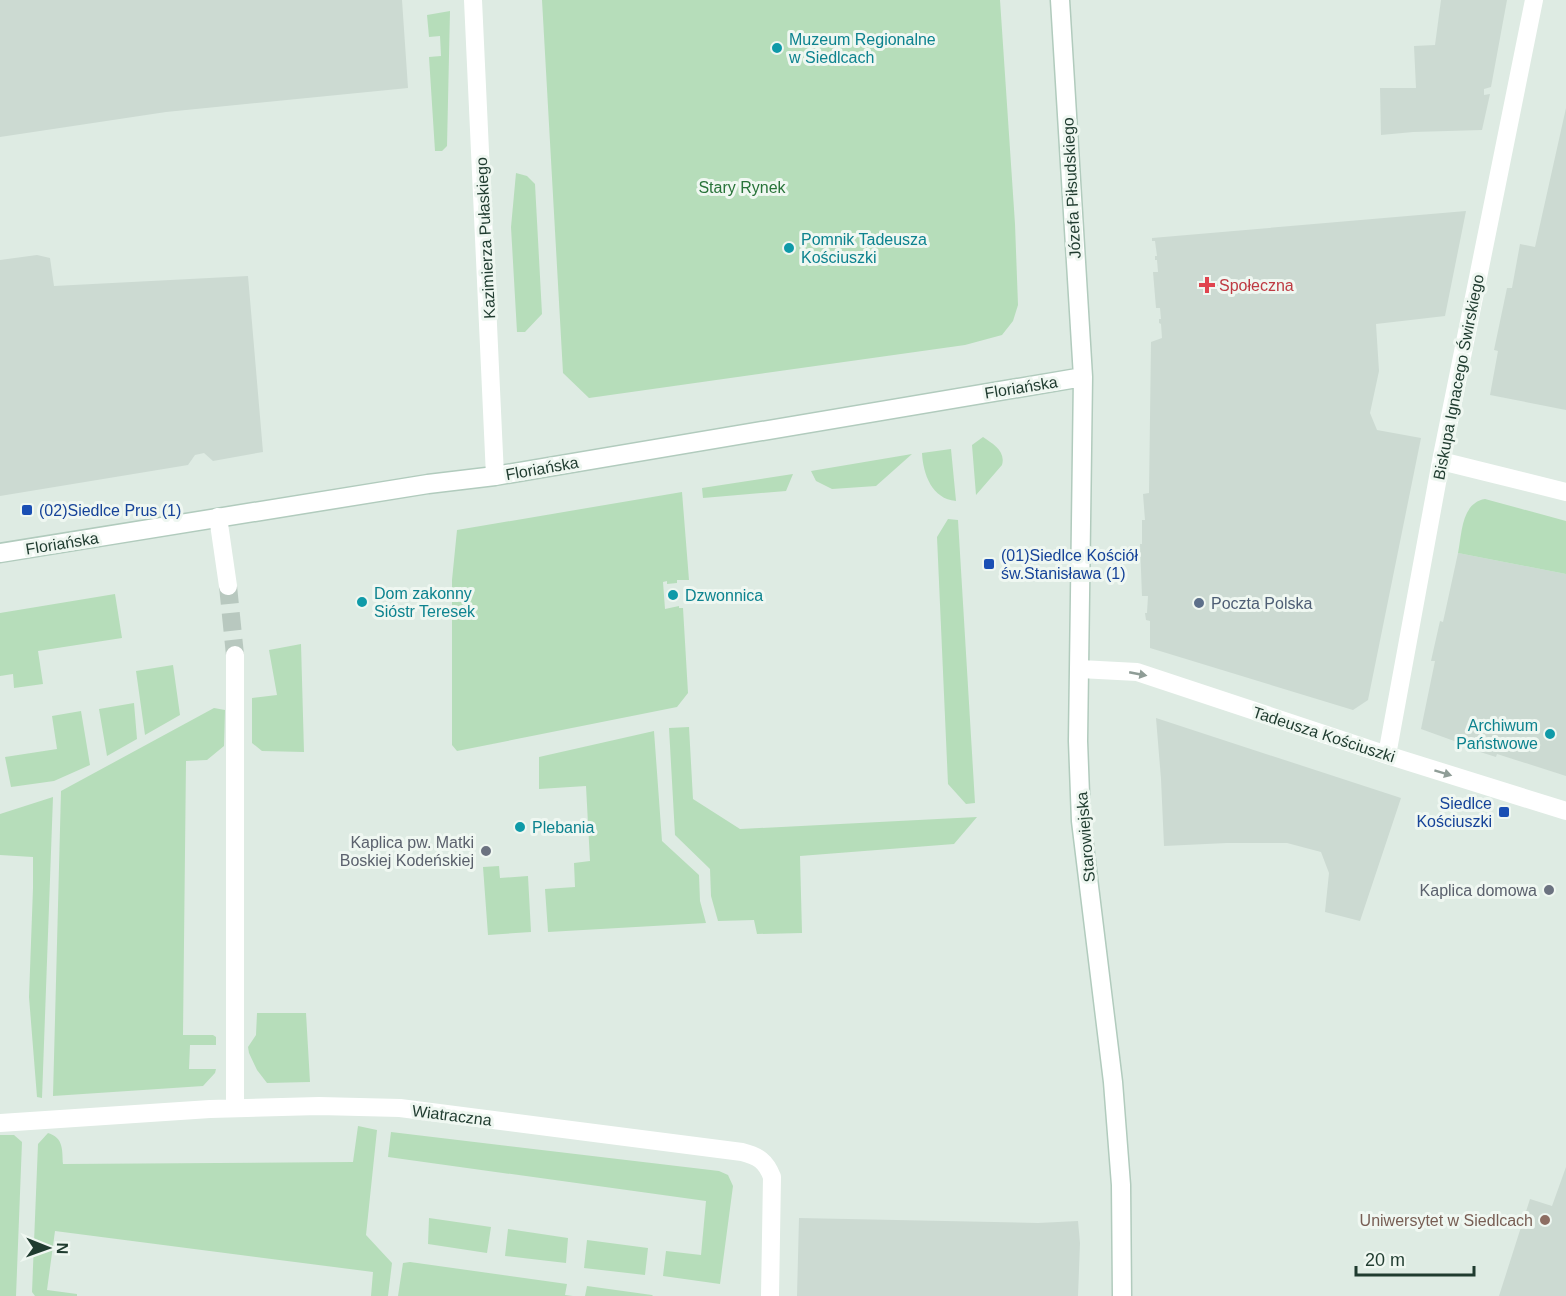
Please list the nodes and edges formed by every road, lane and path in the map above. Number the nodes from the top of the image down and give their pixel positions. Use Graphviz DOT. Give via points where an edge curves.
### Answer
graph roads {
  1 [pos="473,0"];
  2 [pos="1060,0"];
  3 [pos="1534,0"];
  4 [pos="1083,376"];
  5 [pos="1442,461"];
  6 [pos="495,476"];
  7 [pos="1566,492"];
  8 [pos="218,517"];
  9 [pos="0,553"];
  10 [pos="228,586"];
  11 [pos="235,655"];
  12 [pos="1080,669"];
  13 [pos="1387,755"];
  14 [pos="1566,811"];
  15 [pos="235,1108"];
  16 [pos="0,1123"];
  17 [pos="770,1296"];
  18 [pos="1122,1296"];
  1 -- 6 [label="street, Kazimierza Pułaskiego"];
  2 -- 4 [label="street, Józefa Piłsudskiego"];
  3 -- 5 [label="street, Biskupa Ignacego Świrskiego"];
  4 -- 6 [label="street, Floriańska"];
  4 -- 12 [label="street, Starowiejska"];
  5 -- 7 [label="street"];
  5 -- 13 [label="street, Biskupa Ignacego Świrskiego"];
  6 -- 8 [label="street, Floriańska"];
  8 -- 9 [label="street, Floriańska"];
  8 -- 10 [label="street"];
  11 -- 15 [label="street"];
  12 -- 13 [label="street, Tadeusza Kościuszki, one-way" via="1137,672"];
  12 -- 18 [label="street, Starowiejska" via="1081,821 1113,1082 1121,1185"];
  13 -- 14 [label="street, Tadeusza Kościuszki, one-way"];
  15 -- 16 [label="street, Wiatraczna"];
  15 -- 17 [label="street, Wiatraczna" via="400,1108 758,1156 772,1177"];
}
